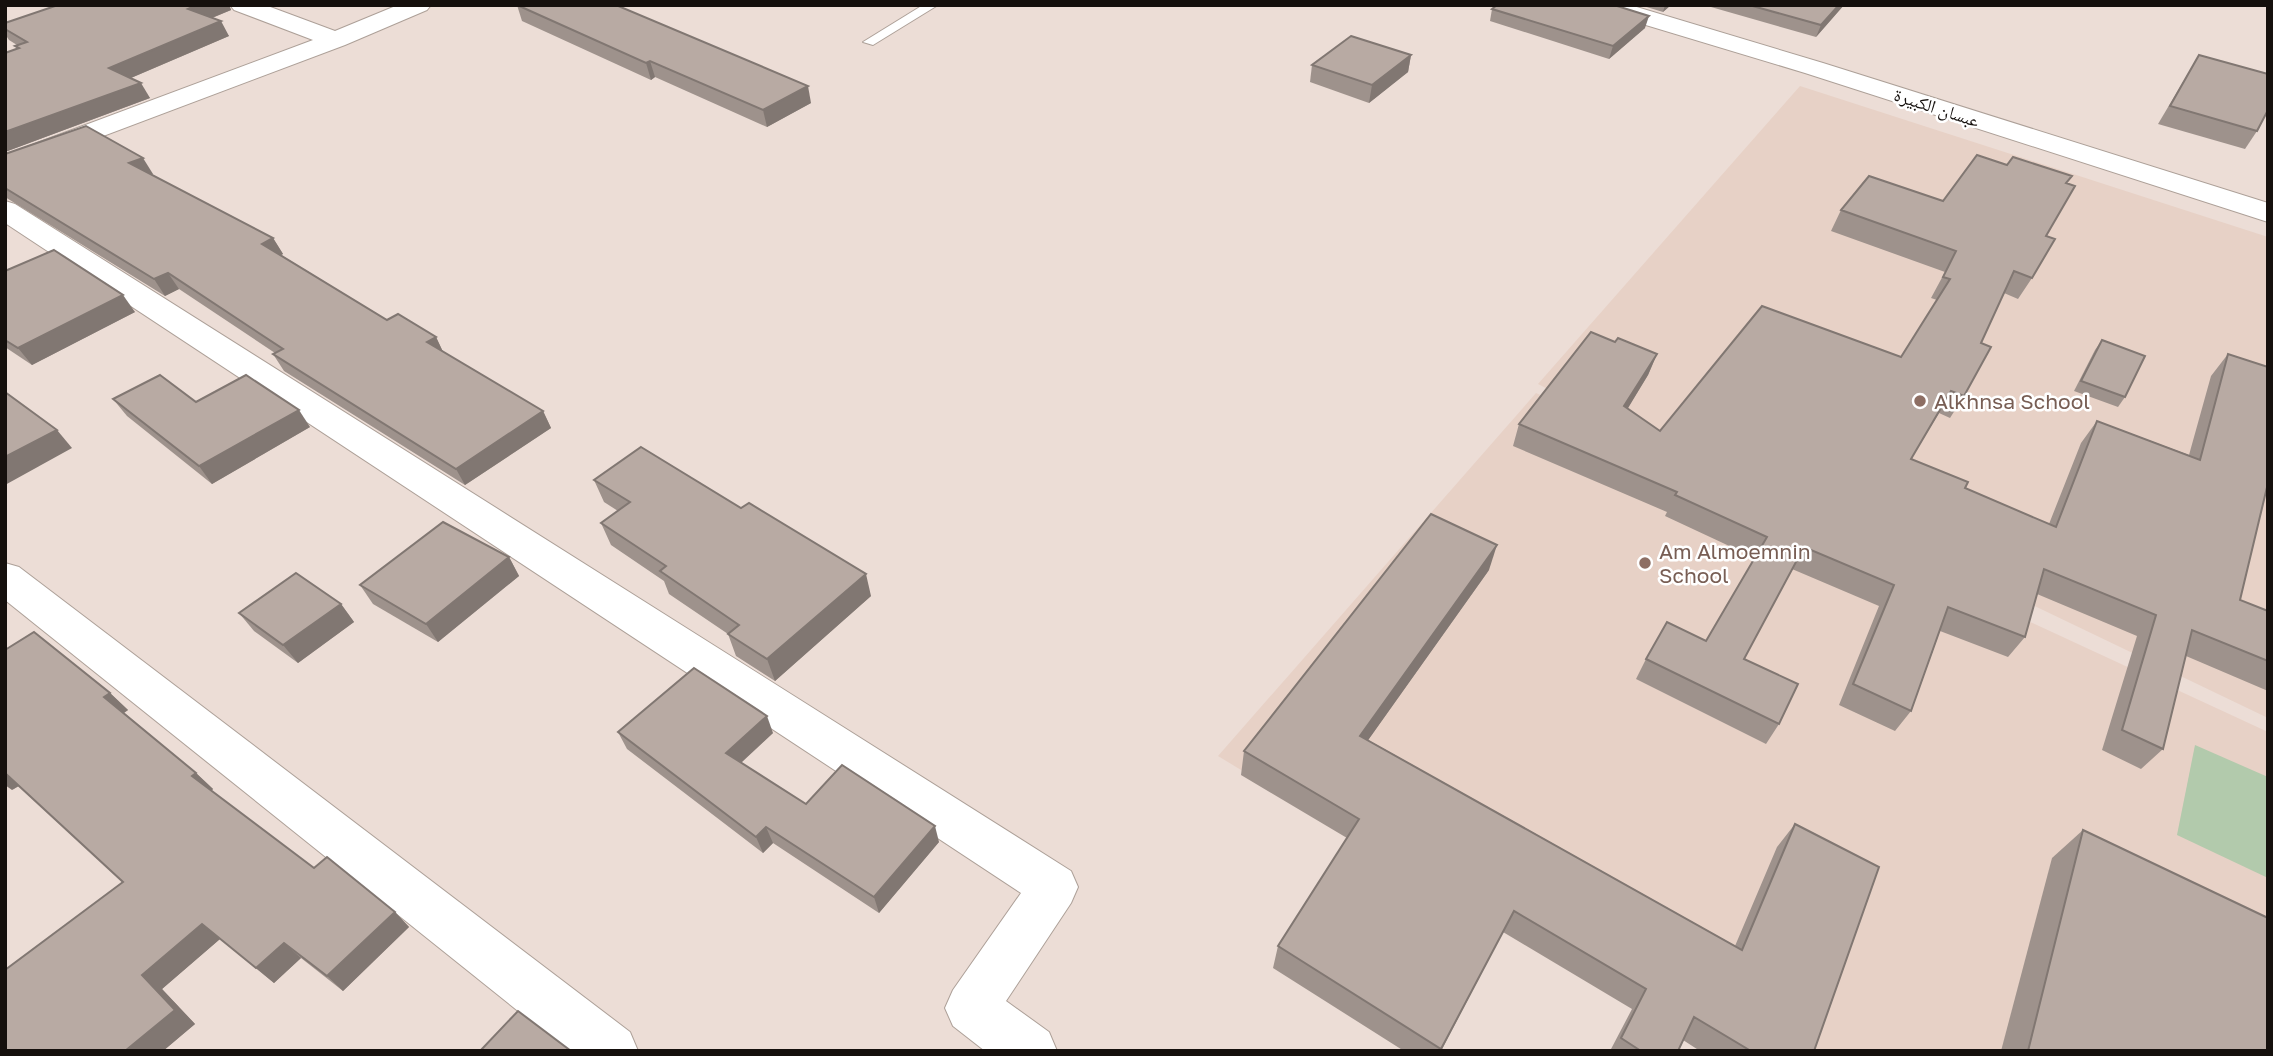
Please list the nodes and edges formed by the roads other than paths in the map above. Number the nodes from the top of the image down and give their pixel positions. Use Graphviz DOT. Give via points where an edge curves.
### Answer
graph roads {
  1 [pos="242,5"];
  2 [pos="419,5"];
  3 [pos="932,5"];
  4 [pos="1604,5"];
  5 [pos="336,40"];
  6 [pos="869,42"];
  7 [pos="5,164"];
  8 [pos="5,210"];
  9 [pos="2268,213"];
  10 [pos="5,578"];
  11 [pos="611,1051"];
  12 [pos="1030,1051"];
  1 -- 5 [label="street"];
  2 -- 5 [label="street"];
  3 -- 6 [label="lane"];
  4 -- 9 [label="street, عبسان الكبيرة"];
  5 -- 7 [label="street"];
  8 -- 12 [label="street" via="1054,887 971,1008"];
  10 -- 11 [label="street"];
}
